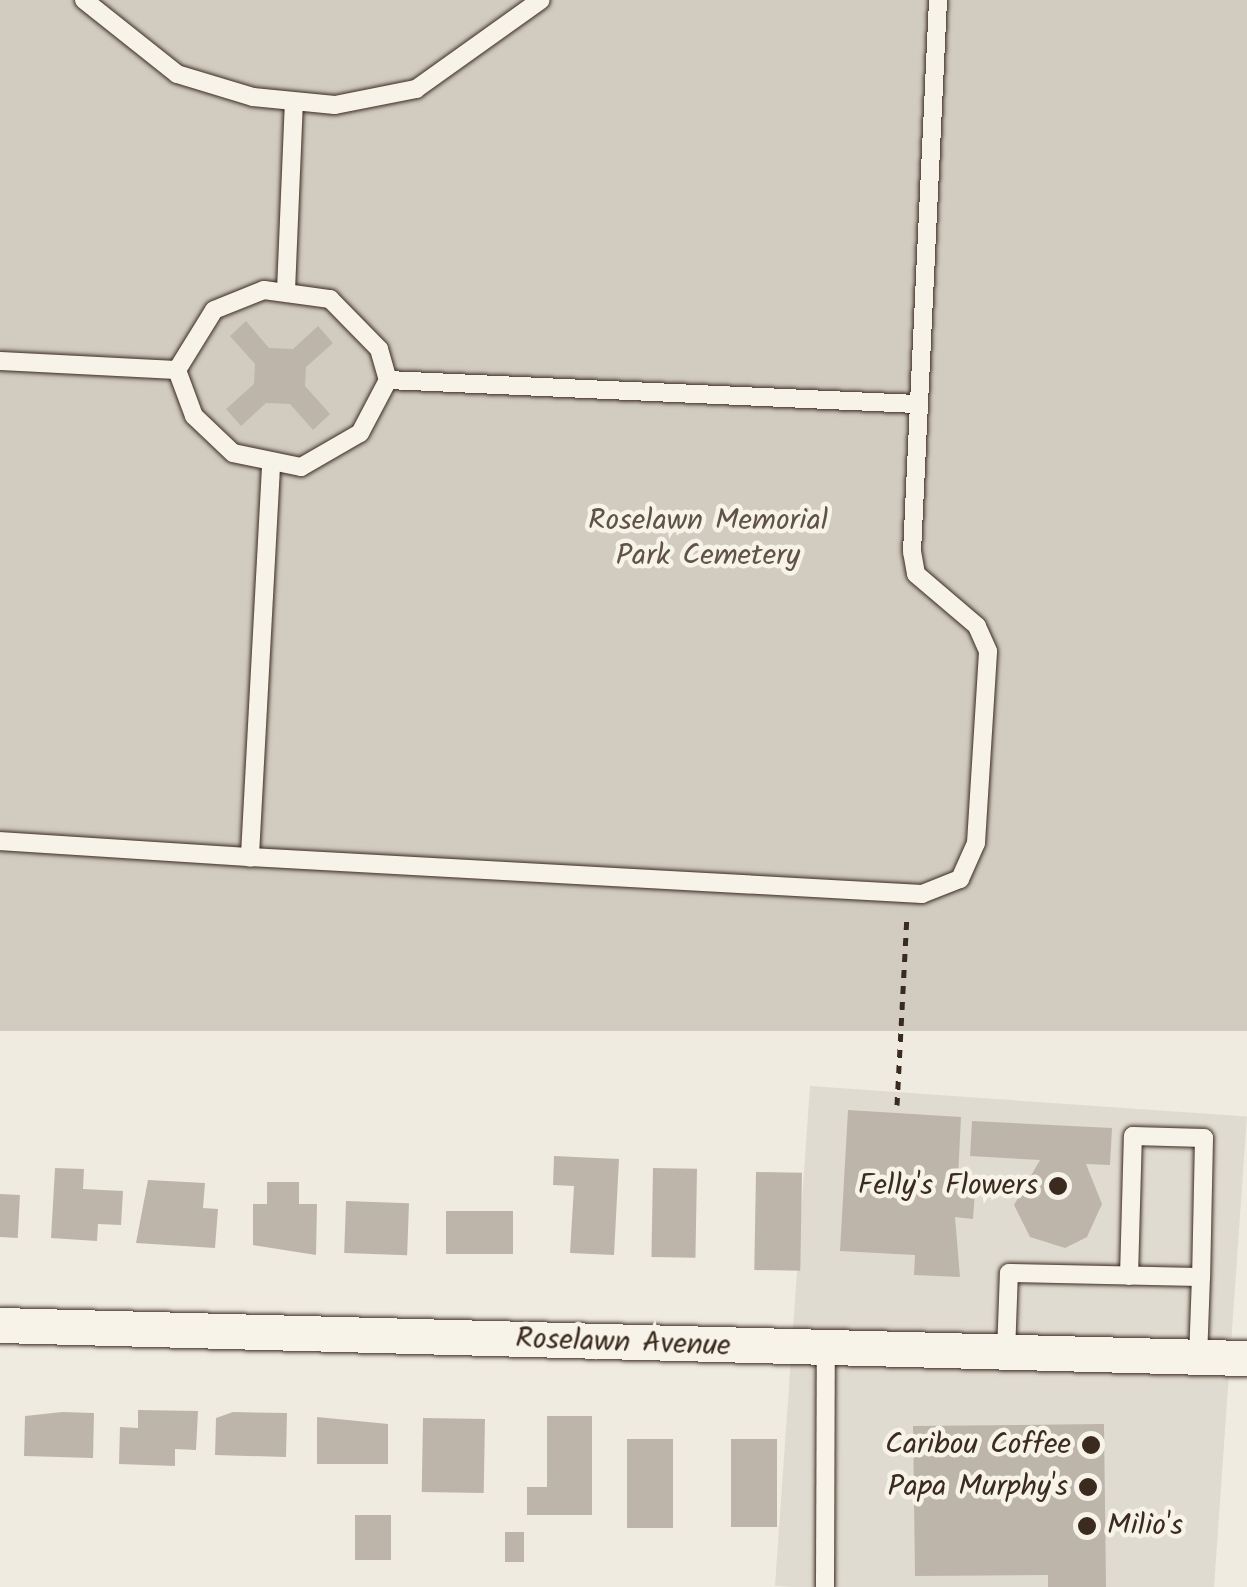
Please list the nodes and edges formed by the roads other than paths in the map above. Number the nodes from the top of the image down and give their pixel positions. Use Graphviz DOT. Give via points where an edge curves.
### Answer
graph roads {
  1 [pos="84,0"];
  2 [pos="541,0"];
  3 [pos="938,0"];
  4 [pos="294,104"];
  5 [pos="286,291"];
  6 [pos="0,360"];
  7 [pos="178,370"];
  8 [pos="388,380"];
  9 [pos="917,404"];
  10 [pos="271,468"];
  11 [pos="0,841"];
  12 [pos="250,857"];
  13 [pos="1129,1276"];
  14 [pos="1200,1277"];
  15 [pos="0,1324"];
  16 [pos="826,1349"];
  17 [pos="1006,1353"];
  18 [pos="1198,1357"];
  19 [pos="1247,1358"];
  20 [pos="824,1587"];
  1 -- 4 [label="lane" via="177,74"];
  2 -- 4 [label="lane" via="416,89"];
  3 -- 9 [label="lane"];
  4 -- 5 [label="lane"];
  5 -- 7 [label="lane" via="233,296 196,330"];
  5 -- 8 [label="lane" via="330,299 358,322"];
  6 -- 7 [label="lane"];
  7 -- 10 [label="lane" via="211,435"];
  8 -- 9 [label="lane"];
  8 -- 10 [label="lane" via="360,433 301,466"];
  9 -- 12 [label="lane" via="916,574 976,626 988,651 972,862 944,889 909,894"];
  10 -- 12 [label="lane"];
  11 -- 12 [label="lane"];
  13 -- 14 [label="lane"];
  13 -- 14 [label="lane" via="1132,1136 1204,1138"];
  13 -- 17 [label="lane" via="1009,1273"];
  14 -- 18 [label="lane"];
  15 -- 16 [label="street, Roselawn Avenue"];
  16 -- 17 [label="street, Roselawn Avenue"];
  16 -- 20 [label="lane"];
  17 -- 18 [label="street, Roselawn Avenue"];
  18 -- 19 [label="street, Roselawn Avenue"];
}
